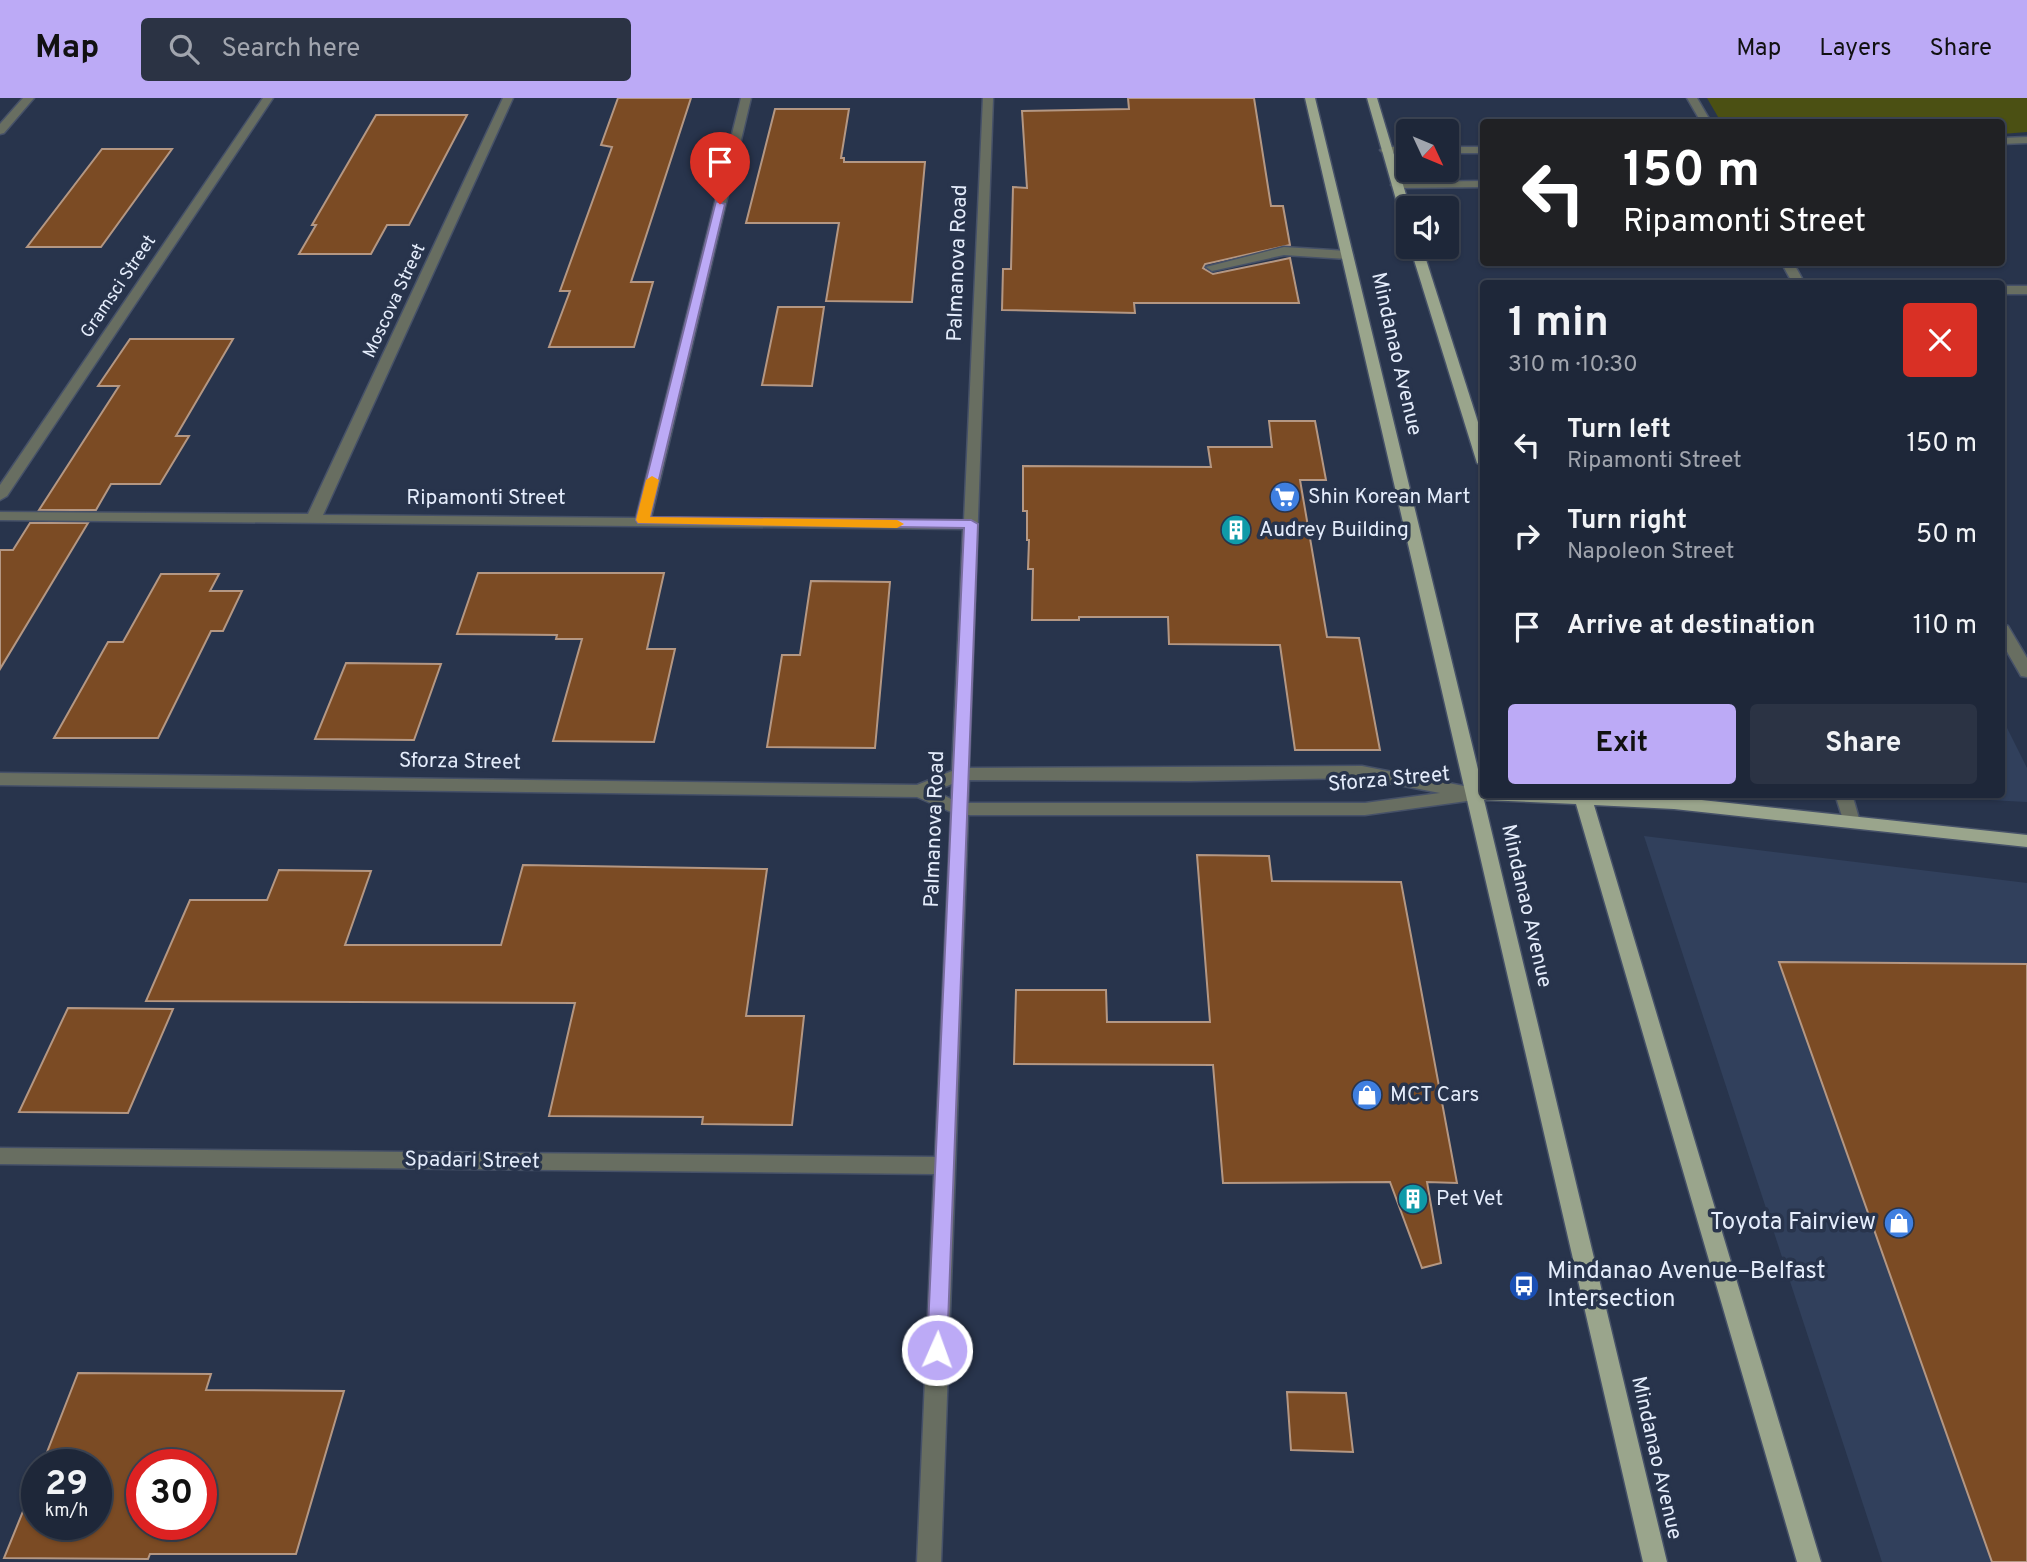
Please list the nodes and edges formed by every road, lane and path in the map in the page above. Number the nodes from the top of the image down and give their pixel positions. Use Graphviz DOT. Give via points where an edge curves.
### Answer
graph roads {
  1 [pos="29,98"];
  2 [pos="268,98"];
  3 [pos="508,98"];
  4 [pos="746,98"];
  5 [pos="988,98"];
  6 [pos="1310,98"];
  7 [pos="1372,98"];
  8 [pos="1692,98"];
  9 [pos="1704,119"];
  10 [pos="0,131"];
  11 [pos="2027,140"];
  12 [pos="2005,141"];
  13 [pos="1386,150"];
  14 [pos="1396,150"];
  15 [pos="1460,150"];
  16 [pos="1480,150"];
  17 [pos="1480,184"];
  18 [pos="1396,185"];
  19 [pos="1400,196"];
  20 [pos="1347,255"];
  21 [pos="1420,259"];
  22 [pos="1212,267"];
  23 [pos="2005,290"];
  24 [pos="2027,290"];
  25 [pos="1480,450"];
  26 [pos="0,496"];
  27 [pos="0,516"];
  28 [pos="314,518"];
  29 [pos="643,520"];
  30 [pos="971,524"];
  31 [pos="2005,634"];
  32 [pos="2027,672"];
  33 [pos="960,774"];
  34 [pos="0,779"];
  35 [pos="919,791"];
  36 [pos="1474,794"];
  37 [pos="1480,794"];
  38 [pos="1583,798"];
  39 [pos="1598,798"];
  40 [pos="1844,798"];
  41 [pos="959,809"];
  42 [pos="1851,822"];
  43 [pos="2027,841"];
  44 [pos="0,1156"];
  45 [pos="945,1166"];
  46 [pos="929,1562"];
  47 [pos="1655,1562"];
  48 [pos="1810,1562"];
  1 -- 10 [label="street"];
  2 -- 26 [label="street, Gramsci Street"];
  3 -- 28 [label="street, Moscova Street"];
  4 -- 29 [label="street"];
  5 -- 30 [label="street, Palmanova Road"];
  6 -- 20 [label="main road, Mindanao Avenue"];
  7 -- 13 [label="main road"];
  8 -- 9 [label="street"];
  11 -- 12 [label="street"];
  13 -- 14 [label="street"];
  13 -- 18 [label="main road"];
  15 -- 16 [label="street"];
  17 -- 18 [label="street"];
  18 -- 19 [label="main road"];
  20 -- 22 [label="street" via="1284,251"];
  20 -- 36 [label="main road, Mindanao Avenue"];
  21 -- 25 [label="main road"];
  23 -- 24 [label="street"];
  27 -- 28 [label="street, Ripamonti Street"];
  28 -- 29 [label="street, Ripamonti Street"];
  29 -- 30 [label="street, Ripamonti Street"];
  30 -- 33 [label="street, Palmanova Road"];
  31 -- 32 [label="street"];
  33 -- 35 [label="street, Sforza Street"];
  33 -- 36 [label="street, Sforza Street" via="1362,772"];
  33 -- 41 [label="street, Palmanova Road"];
  34 -- 35 [label="street, Sforza Street"];
  35 -- 41 [label="street, Sforza Street"];
  36 -- 37 [label="main road"];
  36 -- 41 [label="street, Sforza Street" via="1365,809"];
  36 -- 47 [label="main road, Mindanao Avenue"];
  38 -- 48 [label="main road"];
  39 -- 42 [label="main road"];
  40 -- 42 [label="street"];
  41 -- 45 [label="street, Palmanova Road"];
  42 -- 43 [label="main road"];
  44 -- 45 [label="street, Spadari Street"];
  45 -- 46 [label="street, Palmanova Road"];
}
